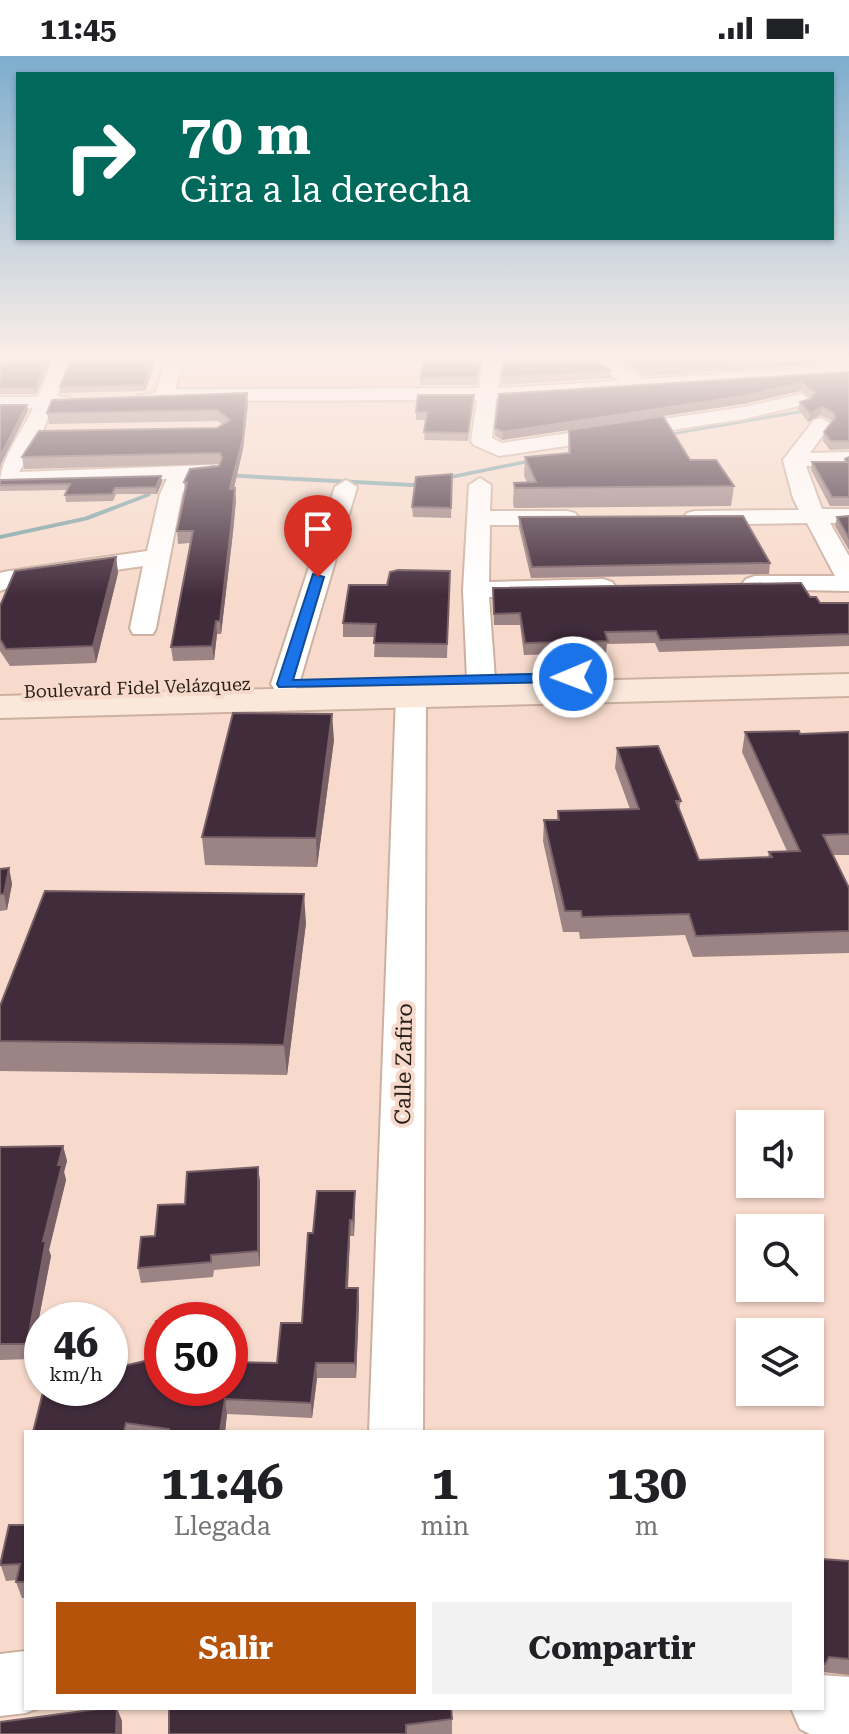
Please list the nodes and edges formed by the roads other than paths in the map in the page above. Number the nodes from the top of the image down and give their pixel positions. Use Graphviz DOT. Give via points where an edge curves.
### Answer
graph roads {
  1 [pos="35,439"];
  2 [pos="481,439"];
  3 [pos="570,439"];
  4 [pos="811,439"];
  5 [pos="849,458"];
  6 [pos="794,460"];
  7 [pos="210,471"];
  8 [pos="181,472"];
  9 [pos="2,482"];
  10 [pos="480,485"];
  11 [pos="346,487"];
  12 [pos="815,516"];
  13 [pos="849,516"];
  14 [pos="480,518"];
  15 [pos="591,518"];
  16 [pos="671,518"];
  17 [pos="158,557"];
  18 [pos="849,581"];
  19 [pos="0,583"];
  20 [pos="738,585"];
  21 [pos="626,586"];
  22 [pos="476,590"];
  23 [pos="143,628"];
  24 [pos="849,672"];
  25 [pos="481,679"];
  26 [pos="285,684"];
  27 [pos="849,685"];
  28 [pos="411,696"];
  29 [pos="6,700"];
  30 [pos="396,1430"];
  31 [pos="24,1682"];
  32 [pos="0,1685"];
  33 [pos="824,1707"];
  34 [pos="849,1709"];
  1 -- 9 [label="street"];
  2 -- 3 [label="street" via="499,450"];
  4 -- 6 [label="street"];
  5 -- 6 [label="street"];
  6 -- 12 [label="street"];
  7 -- 8 [label="street"];
  8 -- 9 [label="street"];
  8 -- 17 [label="street"];
  10 -- 14 [label="street"];
  11 -- 26 [label="street"];
  12 -- 13 [label="street"];
  12 -- 16 [label="street"];
  12 -- 18 [label="street"];
  14 -- 15 [label="street"];
  14 -- 22 [label="street"];
  17 -- 19 [label="street"];
  17 -- 23 [label="street"];
  18 -- 20 [label="street"];
  21 -- 22 [label="street"];
  22 -- 25 [label="street"];
  24 -- 25 [label="main road, Boulevard Fidel Velázquez"];
  25 -- 26 [label="main road, Boulevard Fidel Velázquez"];
  26 -- 29 [label="main road, Boulevard Fidel Velázquez"];
  27 -- 28 [label="main road, Boulevard Fidel Velázquez"];
  28 -- 29 [label="main road, Boulevard Fidel Velázquez"];
  28 -- 30 [label="street, Calle Zafiro"];
  31 -- 32 [label="street"];
  33 -- 34 [label="street"];
}
